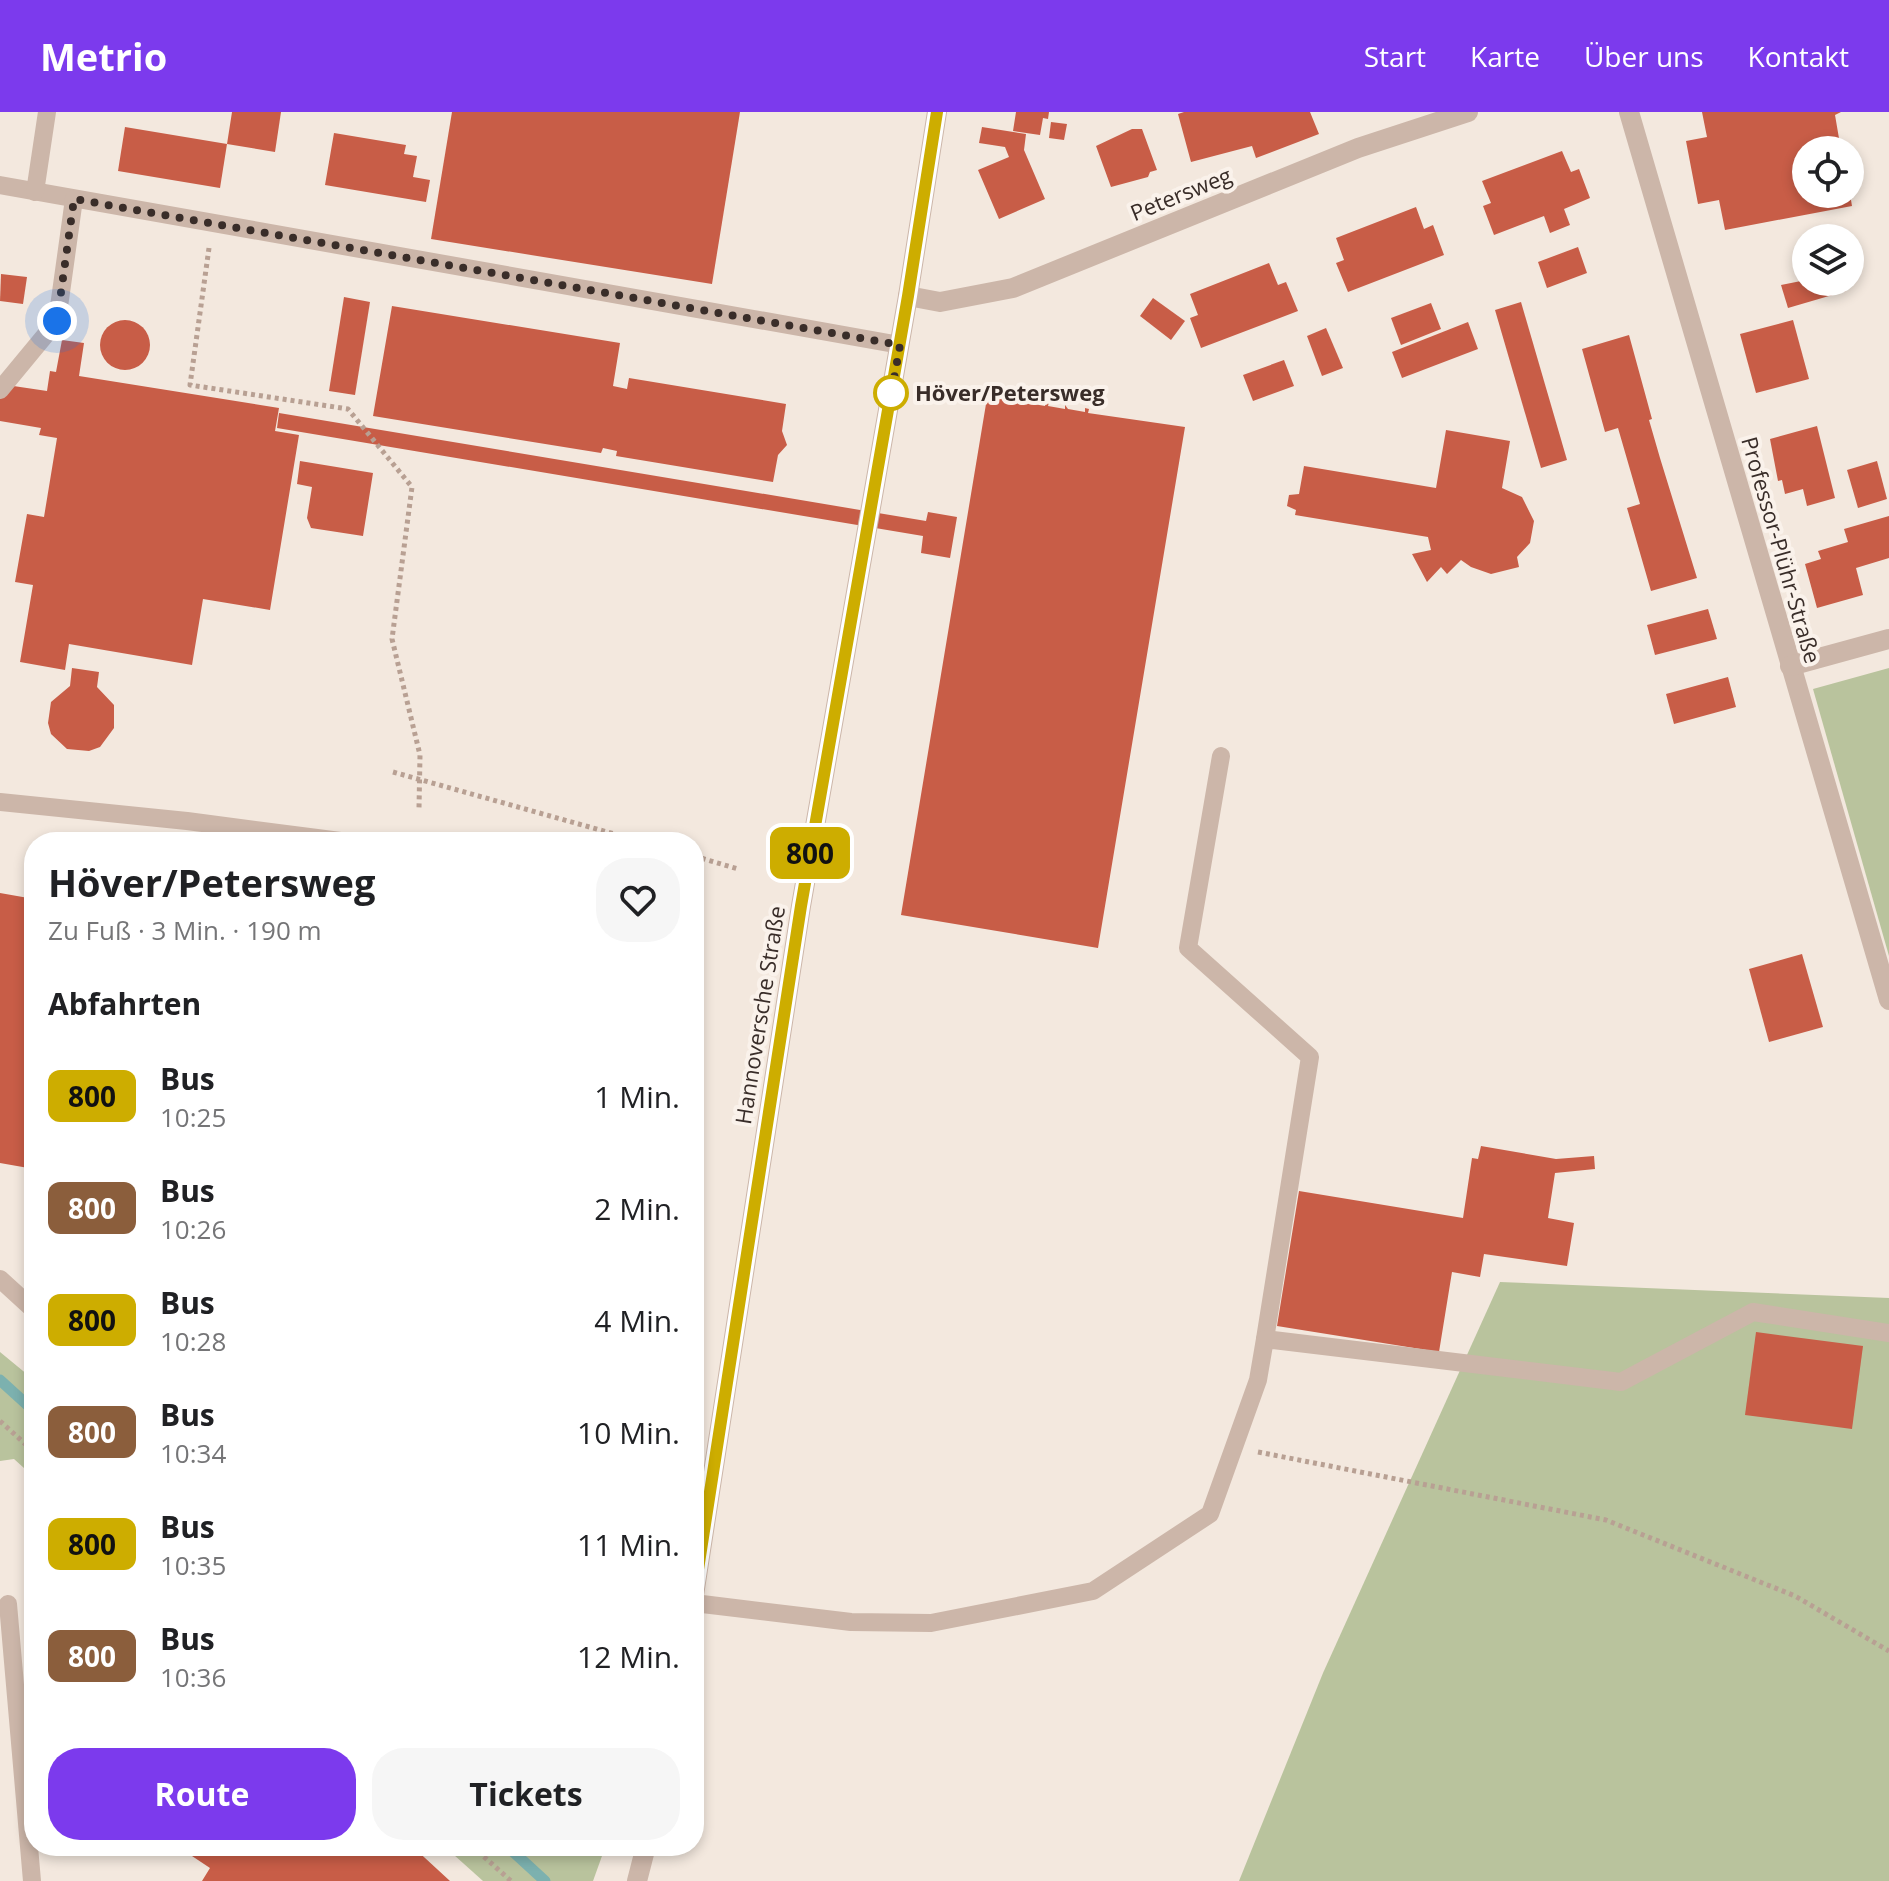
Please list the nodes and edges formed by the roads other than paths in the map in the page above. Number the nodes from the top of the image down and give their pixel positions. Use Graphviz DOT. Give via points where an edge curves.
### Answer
graph roads {
  1 [pos="47,112"];
  2 [pos="937,112"];
  3 [pos="1468,112"];
  4 [pos="1629,112"];
  5 [pos="0,185"];
  6 [pos="35,192"];
  7 [pos="74,199"];
  8 [pos="908,296"];
  9 [pos="900,345"];
  10 [pos="0,390"];
  11 [pos="1889,639"];
  12 [pos="1790,666"];
  13 [pos="1221,756"];
  14 [pos="0,802"];
  15 [pos="271,832"];
  16 [pos="1889,1000"];
  17 [pos="0,1279"];
  18 [pos="24,1301"];
  19 [pos="1889,1333"];
  20 [pos="1265,1339"];
  21 [pos="704,1531"];
  22 [pos="8,1604"];
  23 [pos="704,1604"];
  24 [pos="24,1789"];
  25 [pos="30,1856"];
  26 [pos="643,1856"];
  27 [pos="32,1881"];
  28 [pos="637,1881"];
  1 -- 6 [label="lane"];
  2 -- 8 [label="street, Hannoversche Straße"];
  3 -- 8 [label="street, Petersweg" via="1358,148 1013,288 940,302"];
  4 -- 12 [label="street, Professor-Plühr-Straße"];
  5 -- 6 [label="lane"];
  6 -- 7 [label="lane"];
  7 -- 9 [label="lane"];
  7 -- 10 [label="lane" via="57,321"];
  8 -- 9 [label="street, Hannoversche Straße"];
  9 -- 21 [label="street, Hannoversche Straße" via="801,906"];
  11 -- 12 [label="street"];
  12 -- 16 [label="street, Professor-Plühr-Straße"];
  13 -- 20 [label="lane" via="1188,948 1310,1057"];
  14 -- 15 [label="lane"];
  17 -- 18 [label="lane"];
  19 -- 20 [label="lane" via="1753,1312 1621,1382"];
  20 -- 23 [label="lane" via="1258,1380 1210,1514 1093,1591 931,1623 851,1622"];
  22 -- 24 [label="lane"];
  25 -- 27 [label="lane"];
  26 -- 28 [label="street"];
}
